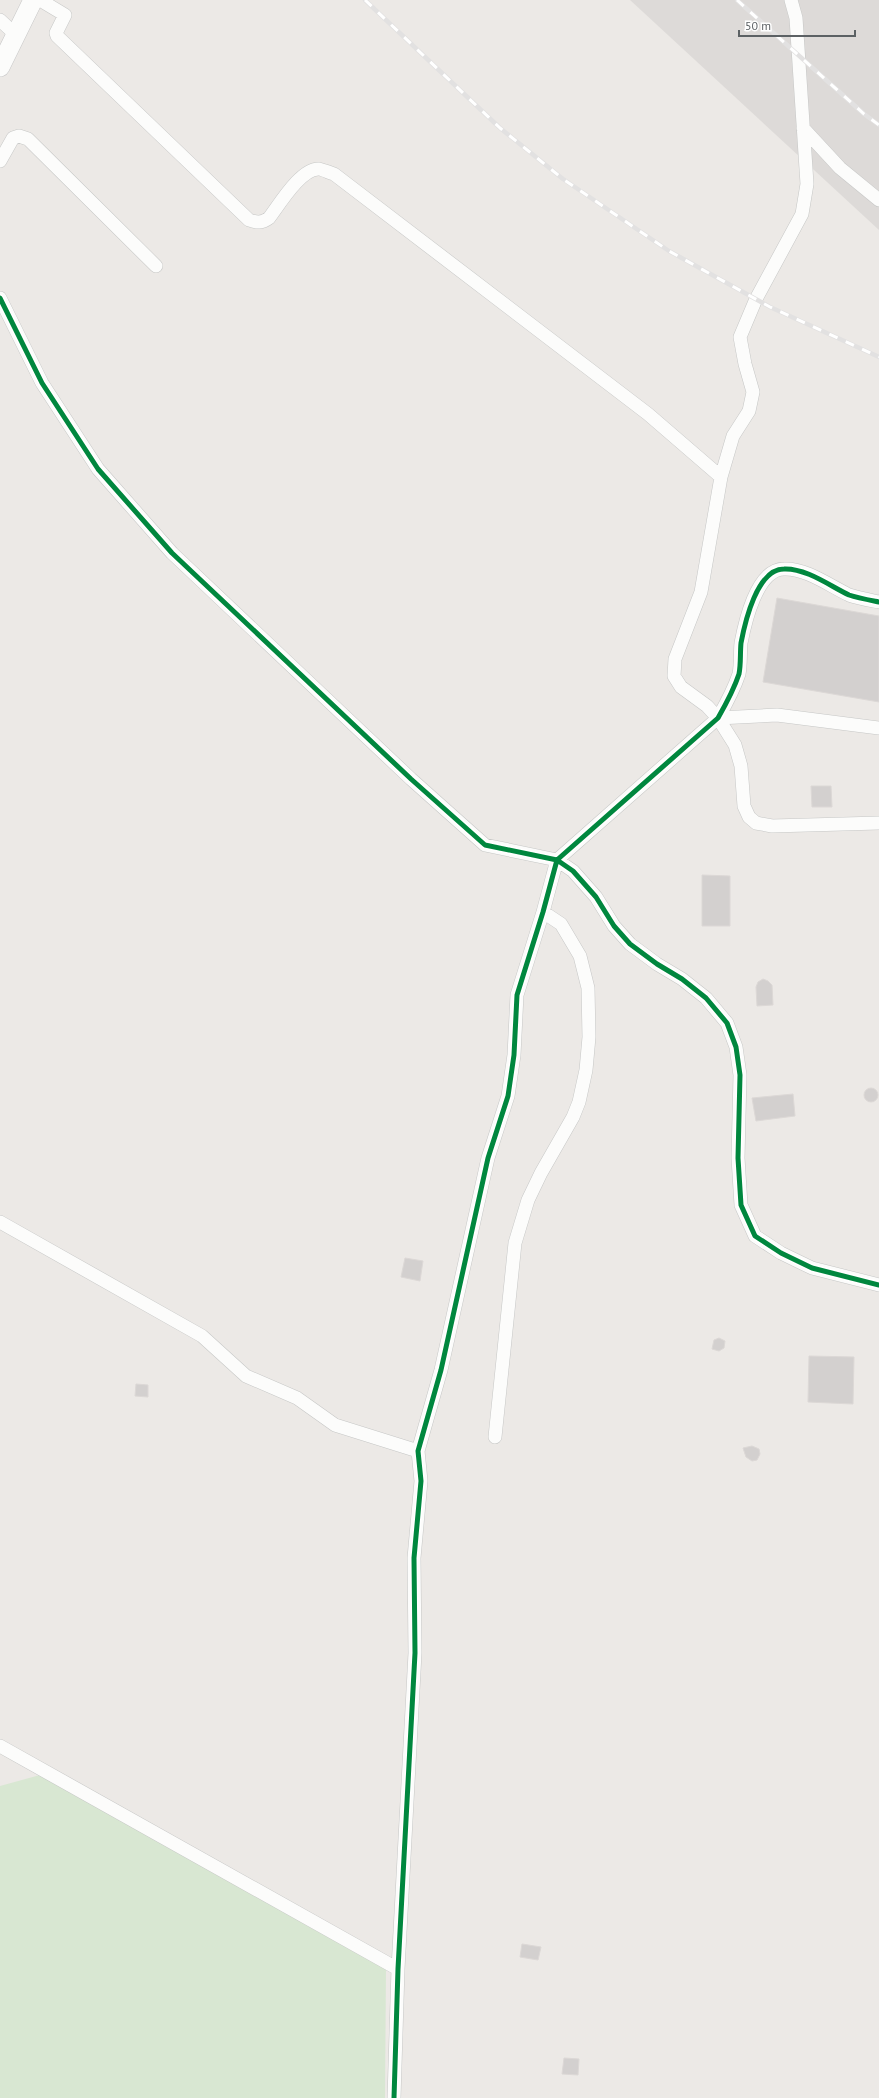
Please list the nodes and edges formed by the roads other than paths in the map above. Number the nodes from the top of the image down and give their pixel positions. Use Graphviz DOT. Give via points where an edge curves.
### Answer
graph roads {
  1 [pos="33,0"];
  2 [pos="40,0"];
  3 [pos="791,0"];
  4 [pos="0,20"];
  5 [pos="16,35"];
  6 [pos="0,68"];
  7 [pos="803,128"];
  8 [pos="0,160"];
  9 [pos="879,200"];
  10 [pos="156,266"];
  11 [pos="0,298"];
  12 [pos="721,477"];
  13 [pos="879,602"];
  14 [pos="718,718"];
  15 [pos="879,728"];
  16 [pos="879,823"];
  17 [pos="557,860"];
  18 [pos="543,912"];
  19 [pos="0,1222"];
  20 [pos="879,1285"];
  21 [pos="495,1437"];
  22 [pos="418,1451"];
  23 [pos="0,1746"];
  24 [pos="398,1968"];
  25 [pos="394,2098"];
  1 -- 5 [label="main road"];
  2 -- 12 [label="street" via="65,15 56,33 57,36 249,220 256,223 269,218 298,180 307,173 319,169 334,174 648,414"];
  3 -- 7 [label="street" via="796,18"];
  4 -- 5 [label="street"];
  5 -- 6 [label="main road"];
  7 -- 9 [label="street" via="840,168"];
  7 -- 12 [label="street" via="807,184 802,214 756,299 740,337 753,392 749,411 733,436"];
  8 -- 10 [label="street" via="13,138 19,136 28,139"];
  11 -- 17 [label="street" via="42,383 98,469 172,553 411,779 485,845"];
  12 -- 14 [label="street" via="702,592 674,659 674,676 681,687 707,706"];
  13 -- 14 [label="street" via="852,596 799,571 783,568 765,578 754,596 745,623 739,672 729,699"];
  14 -- 15 [label="street" via="777,715"];
  14 -- 16 [label="street" via="735,745 744,806 749,817 756,823 772,826"];
  14 -- 17 [label="street"];
  17 -- 18 [label="street"];
  17 -- 20 [label="street" via="573,871 596,897 614,926 630,944 706,998 727,1023 736,1046 740,1075 738,1158 741,1205 755,1236 781,1253 812,1268"];
  18 -- 21 [label="street" via="561,924 580,956 588,988 589,1037 586,1070 573,1117 528,1200 515,1243"];
  18 -- 22 [label="street" via="517,995 514,1055 508,1096 488,1158 442,1370"];
  19 -- 22 [label="street" via="202,1336 246,1376 296,1398 335,1425"];
  22 -- 24 [label="street" via="421,1482 414,1558 415,1653"];
  23 -- 24 [label="street"];
  24 -- 25 [label="street"];
}
